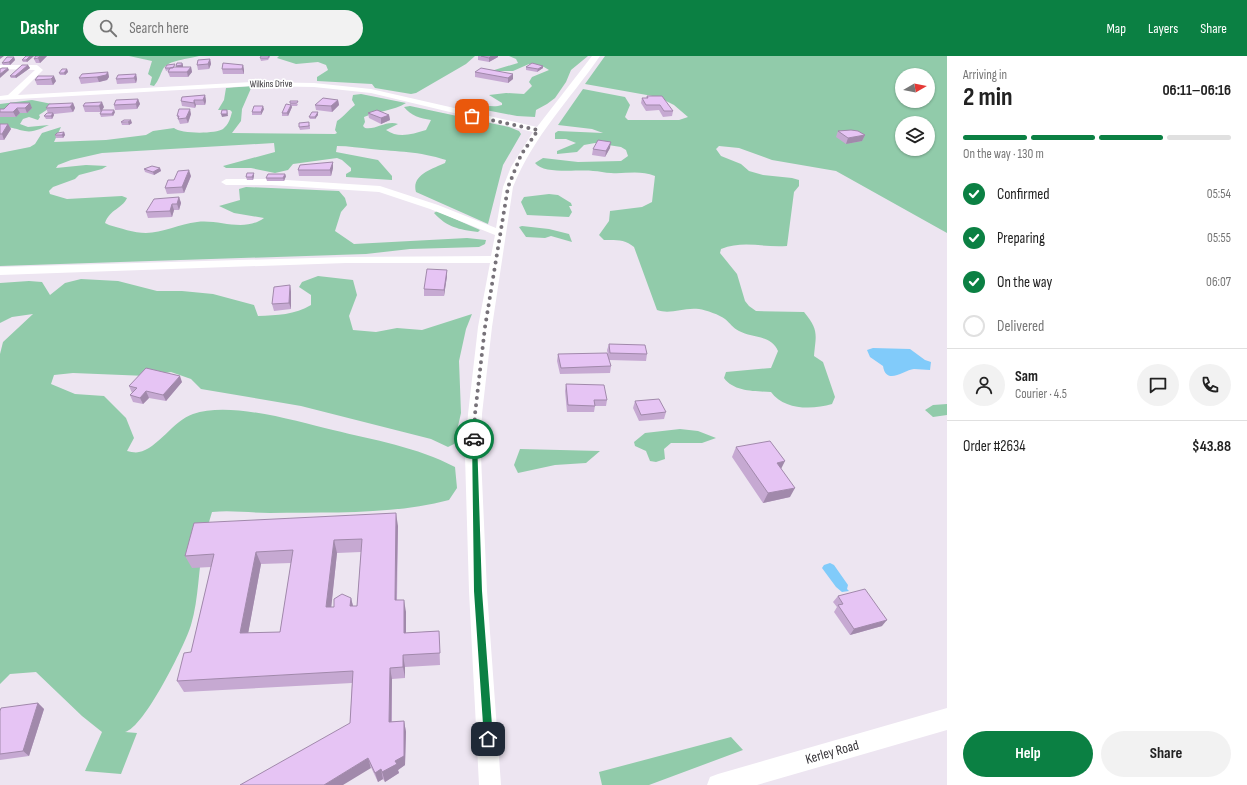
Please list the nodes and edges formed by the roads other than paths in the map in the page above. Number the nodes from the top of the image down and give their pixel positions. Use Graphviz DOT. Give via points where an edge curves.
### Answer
graph roads {
  1 [pos="596,56"];
  2 [pos="0,67"];
  3 [pos="0,98"];
  4 [pos="10,98"];
  5 [pos="538,130"];
  6 [pos="226,182"];
  7 [pos="501,234"];
  8 [pos="497,259"];
  9 [pos="0,271"];
  10 [pos="947,719"];
  11 [pos="490,785"];
  12 [pos="718,785"];
  1 -- 5 [label="street"];
  2 -- 4 [label="street" via="30,65 39,70"];
  3 -- 4 [label="street, Wilkins Drive"];
  4 -- 5 [label="street, Wilkins Drive" via="252,84 314,85 371,92"];
  5 -- 7 [label="street" via="514,169 508,187"];
  6 -- 7 [label="street" via="271,182 380,189"];
  7 -- 8 [label="street"];
  8 -- 9 [label="street" via="354,260"];
  8 -- 11 [label="street" via="485,327 473,456"];
  10 -- 12 [label="street, Kerley Road"];
}
